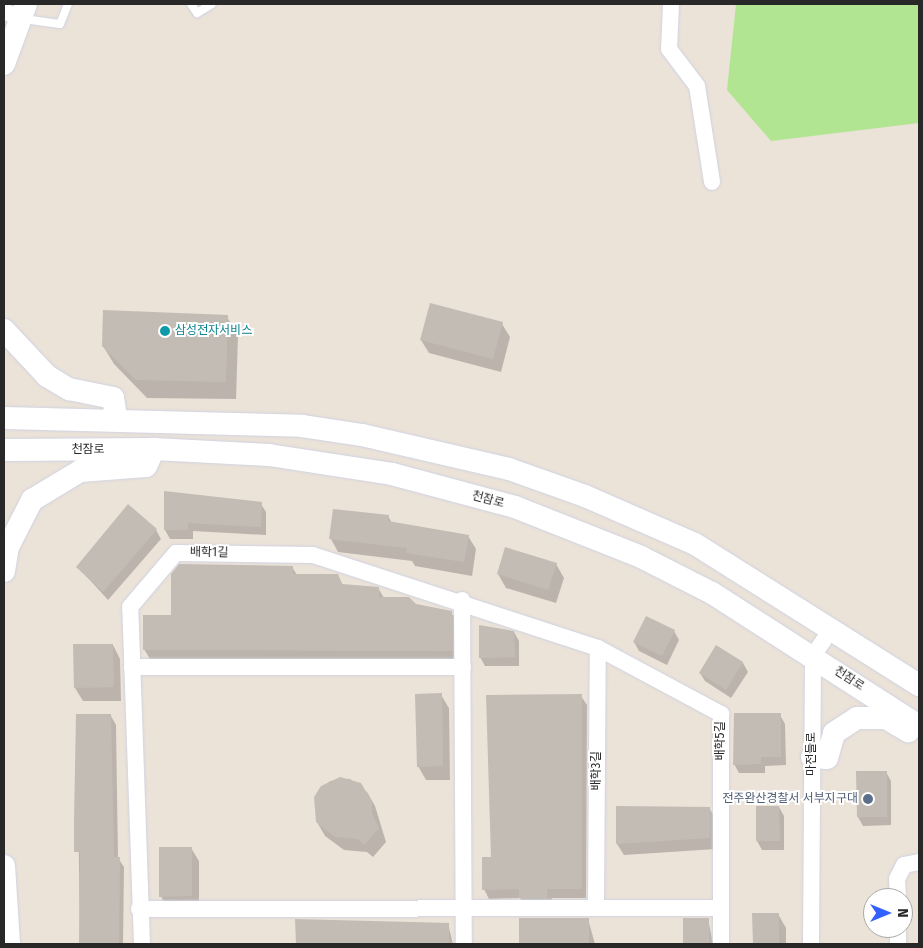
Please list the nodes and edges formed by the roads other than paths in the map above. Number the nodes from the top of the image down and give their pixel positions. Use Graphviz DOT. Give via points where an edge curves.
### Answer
graph roads {
  1 [pos="68,4"];
  2 [pos="191,4"];
  3 [pos="212,4"];
  4 [pos="671,4"];
  5 [pos="16,11"];
  6 [pos="4,64"];
  7 [pos="712,182"];
  8 [pos="4,330"];
  9 [pos="4,418"];
  10 [pos="116,418"];
  11 [pos="154,449"];
  12 [pos="4,450"];
  13 [pos="4,571"];
  14 [pos="462,600"];
  15 [pos="831,629"];
  16 [pos="598,648"];
  17 [pos="812,656"];
  18 [pos="132,667"];
  19 [pos="463,667"];
  20 [pos="919,686"];
  21 [pos="918,725"];
  22 [pos="812,757"];
  23 [pos="919,862"];
  24 [pos="4,866"];
  25 [pos="897,888"];
  26 [pos="464,905"];
  27 [pos="596,906"];
  28 [pos="721,908"];
  29 [pos="139,909"];
  30 [pos="9,944"];
  31 [pos="142,944"];
  32 [pos="464,944"];
  33 [pos="721,944"];
  34 [pos="811,944"];
  1 -- 5 [label="lane" via="60,24"];
  2 -- 3 [label="lane" via="197,13"];
  4 -- 7 [label="street" via="669,49 697,86"];
  5 -- 6 [label="street"];
  8 -- 10 [label="street" via="46,376 69,389 113,398"];
  9 -- 10 [label="street"];
  10 -- 15 [label="street" via="302,426 362,435 509,469 585,496 695,544"];
  11 -- 12 [label="street, 천잠로"];
  11 -- 13 [label="street" via="146,466 80,471 32,500 8,547"];
  11 -- 17 [label="street, 천잠로" via="269,455 392,474 515,507 641,557 712,593"];
  14 -- 16 [label="street"];
  14 -- 18 [label="street, 배학1길" via="313,556 176,553 130,607"];
  14 -- 19 [label="street"];
  15 -- 17 [label="street"];
  15 -- 20 [label="street"];
  16 -- 27 [label="street, 배학3길"];
  16 -- 28 [label="street, 배학5길" via="721,714"];
  17 -- 21 [label="street, 천잠로"];
  17 -- 22 [label="street, 마전들로"];
  18 -- 19 [label="street"];
  18 -- 29 [label="street, 배학1길"];
  19 -- 26 [label="street"];
  21 -- 22 [label="street" via="911,733 886,718 857,718 834,733 827,758"];
  22 -- 34 [label="street, 마전들로"];
  23 -- 25 [label="street" via="904,865 897,879"];
  24 -- 30 [label="street"];
  26 -- 27 [label="street"];
  26 -- 29 [label="street"];
  26 -- 32 [label="street"];
  27 -- 28 [label="street"];
  28 -- 33 [label="street, 배학5길"];
  29 -- 31 [label="street, 배학1길"];
}
